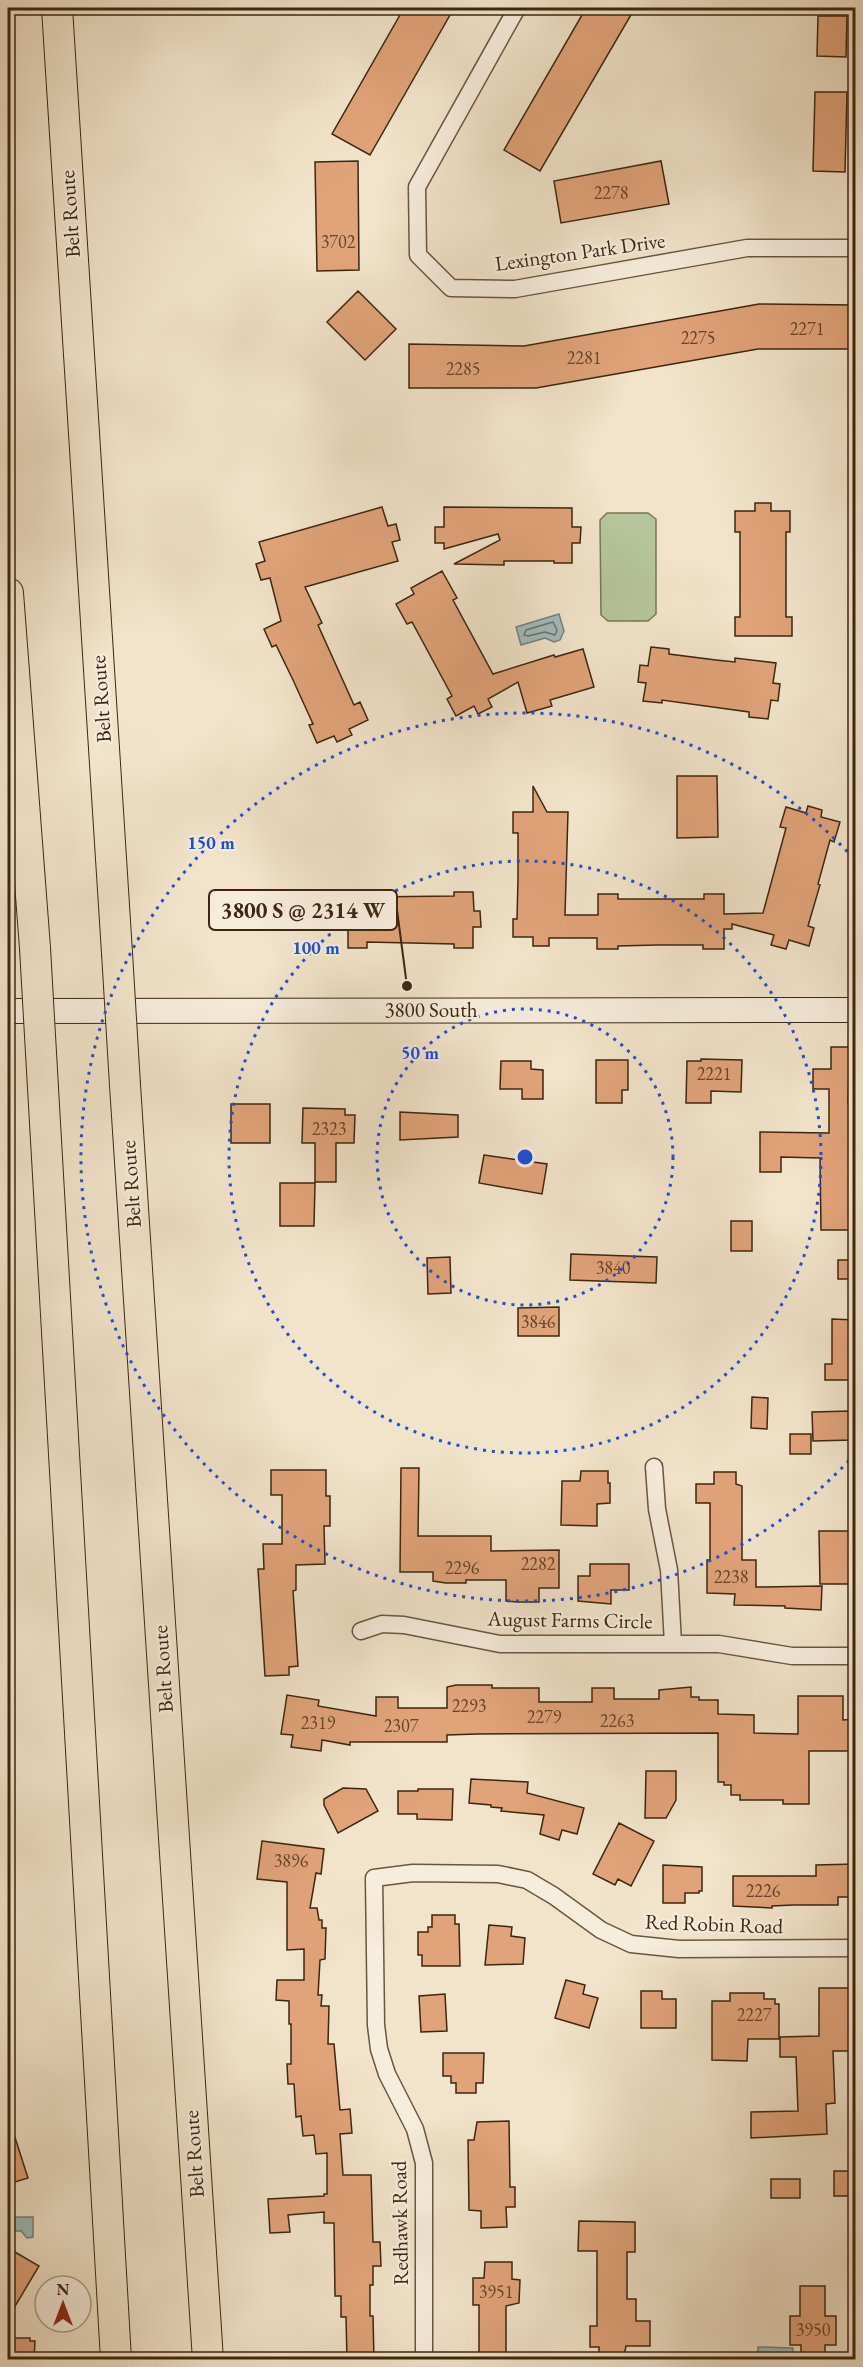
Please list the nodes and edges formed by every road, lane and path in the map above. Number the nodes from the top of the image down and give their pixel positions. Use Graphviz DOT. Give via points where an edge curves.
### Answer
graph roads {
  1 [pos="57,8"];
  2 [pos="66,8"];
  3 [pos="518,8"];
  4 [pos="63,110"];
  5 [pos="855,248"];
  6 [pos="8,592"];
  7 [pos="855,1010"];
  8 [pos="8,1011"];
  9 [pos="654,1467"];
  10 [pos="361,1630"];
  11 [pos="673,1644"];
  12 [pos="855,1656"];
  13 [pos="374,1878"];
  14 [pos="855,1948"];
  15 [pos="116,2360"];
  16 [pos="208,2360"];
  17 [pos="424,2360"];
  1 -- 4 [label="highway, Belt Route"];
  2 -- 4 [label="highway"];
  3 -- 5 [label="street, Lexington Park Drive" via="417,187 418,255 451,288 515,289 747,248"];
  4 -- 16 [label="highway, Belt Route, bridge"];
  6 -- 15 [label="highway, bridge" via="35,948"];
  7 -- 8 [label="street, 3800 South"];
  9 -- 11 [label="street" via="657,1509 669,1570"];
  10 -- 11 [label="street, August Farms Circle" via="382,1624 405,1625 500,1644"];
  11 -- 12 [label="street, August Farms Circle" via="719,1644 792,1656"];
  13 -- 14 [label="street, Red Robin Road" via="456,1873 498,1874 527,1880 601,1930 631,1944 679,1949"];
  13 -- 17 [label="street, Redhawk Road" via="376,2025 380,2049 387,2074 415,2129 423,2163"];
}
